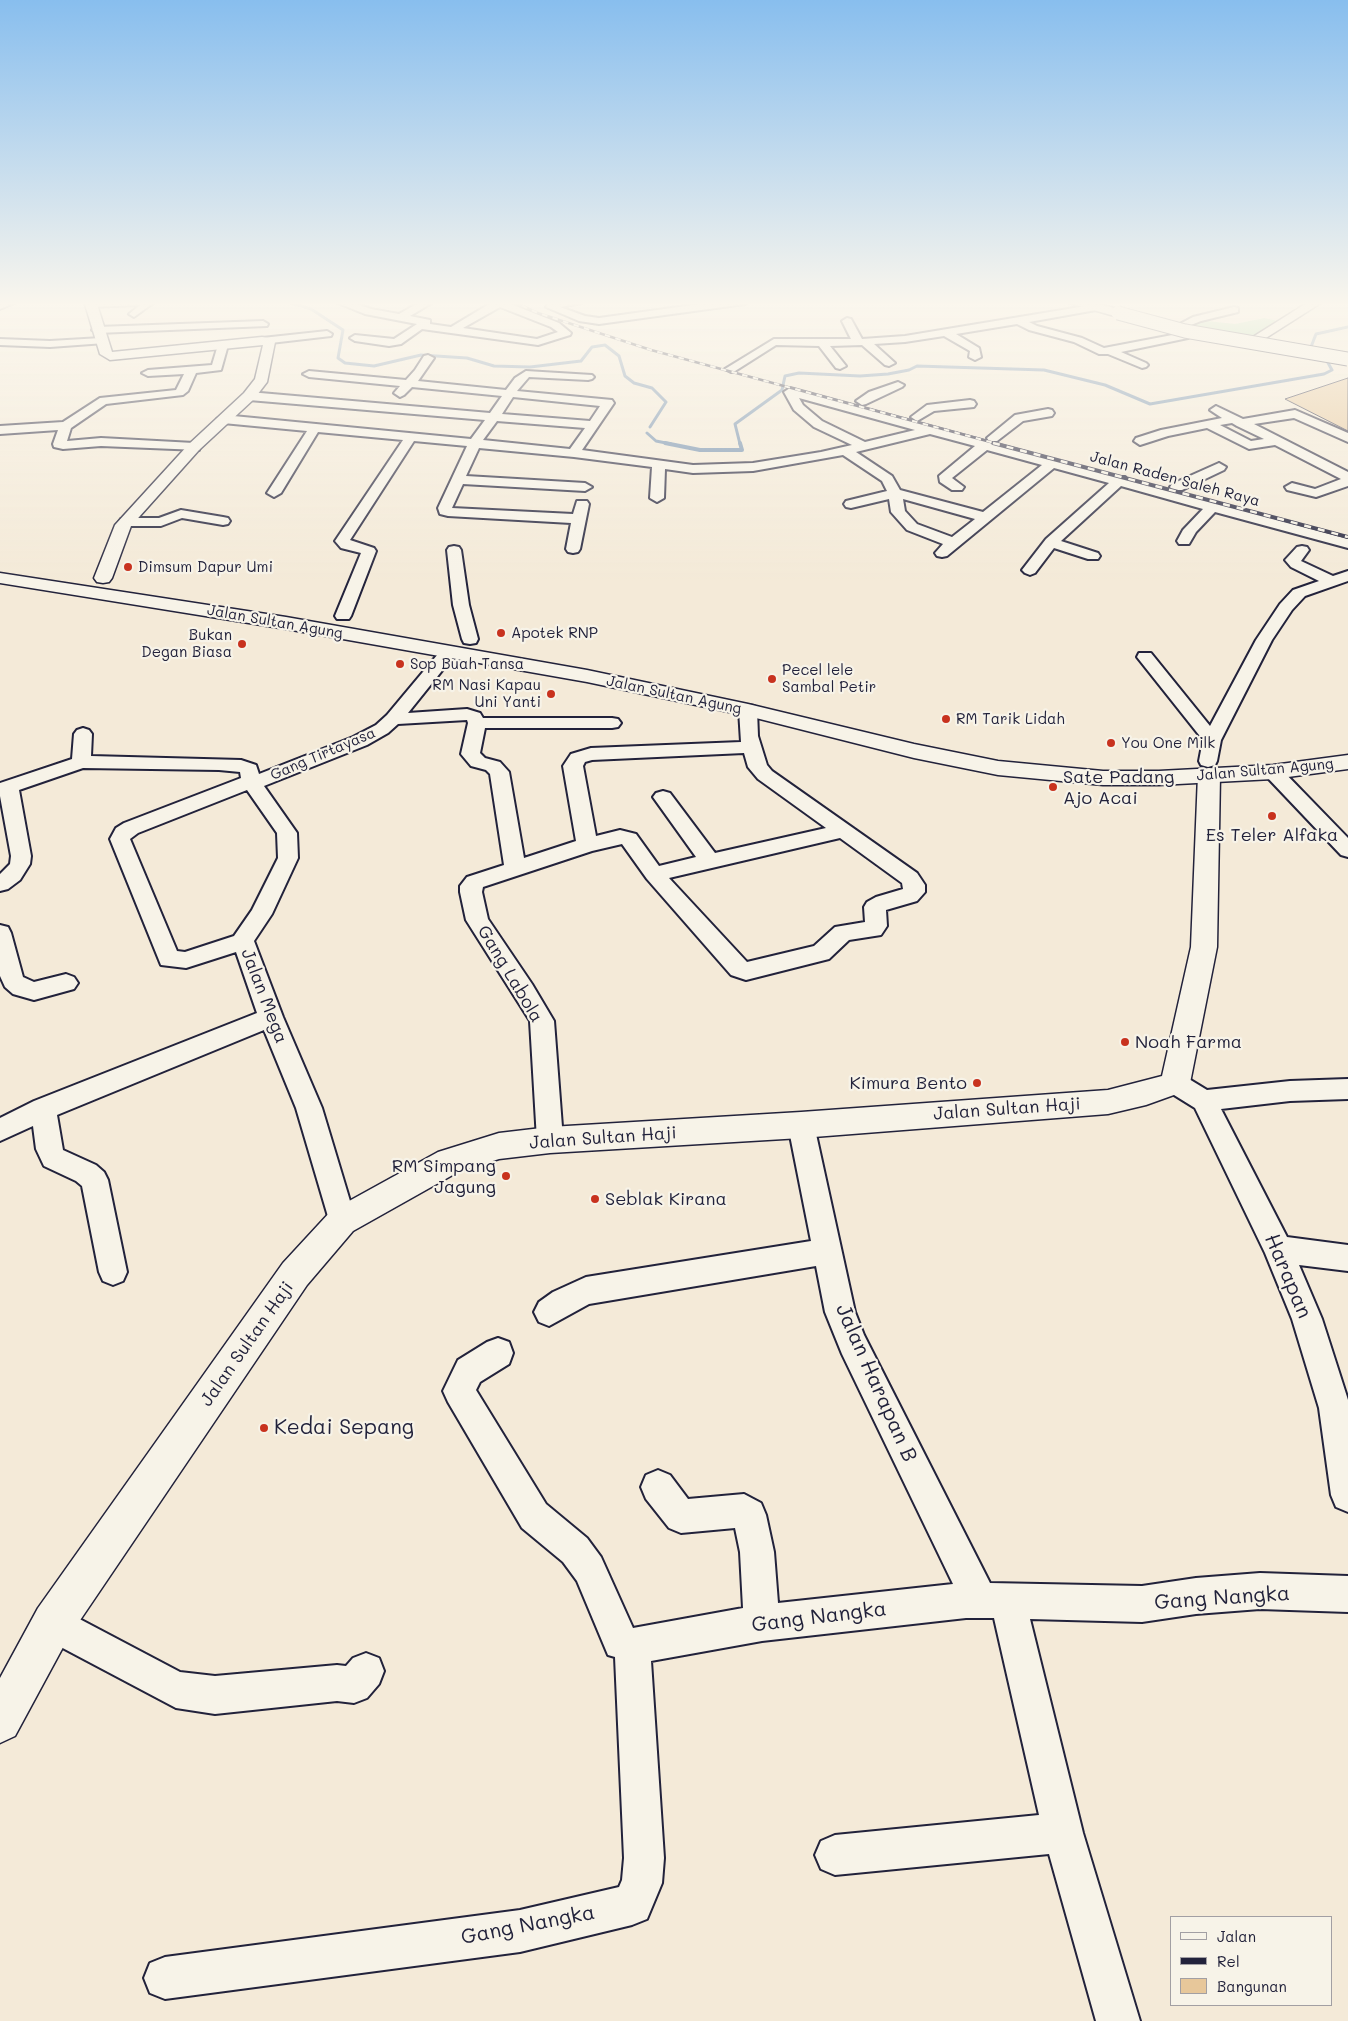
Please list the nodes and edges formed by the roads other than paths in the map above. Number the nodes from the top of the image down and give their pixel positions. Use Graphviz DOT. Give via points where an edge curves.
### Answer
graph roads {
  1 [pos="157,395"];
  2 [pos="289,395"];
  3 [pos="398,395"];
  4 [pos="507,395"];
  5 [pos="523,395"];
  6 [pos="792,395"];
  7 [pos="802,395"];
  8 [pos="834,395"];
  9 [pos="871,395"];
  10 [pos="249,396"];
  11 [pos="286,398"];
  12 [pos="862,401"];
  13 [pos="970,404"];
  14 [pos="387,408"];
  15 [pos="1216,410"];
  16 [pos="1048,413"];
  17 [pos="494,417"];
  18 [pos="917,417"];
  19 [pos="223,419"];
  20 [pos="1238,421"];
  21 [pos="1208,424"];
  22 [pos="593,425"];
  23 [pos="66,426"];
  24 [pos="314,429"];
  25 [pos="0,430"];
  26 [pos="930,430"];
  27 [pos="361,434"];
  28 [pos="412,437"];
  29 [pos="1348,438"];
  30 [pos="1278,440"];
  31 [pos="1140,441"];
  32 [pos="989,442"];
  33 [pos="474,443"];
  34 [pos="862,446"];
  35 [pos="194,447"];
  36 [pos="845,450"];
  37 [pos="574,453"];
  38 [pos="589,455"];
  39 [pos="1052,463"];
  40 [pos="659,465"];
  41 [pos="1219,467"];
  42 [pos="1348,477"];
  43 [pos="458,480"];
  44 [pos="1120,480"];
  45 [pos="1348,481"];
  46 [pos="585,487"];
  47 [pos="957,487"];
  48 [pos="1177,487"];
  49 [pos="1292,487"];
  50 [pos="274,494"];
  51 [pos="895,494"];
  52 [pos="656,498"];
  53 [pos="851,504"];
  54 [pos="1213,506"];
  55 [pos="985,516"];
  56 [pos="579,518"];
  57 [pos="223,520"];
  58 [pos="126,522"];
  59 [pos="1348,533"];
  60 [pos="1051,542"];
  61 [pos="1184,542"];
  62 [pos="953,543"];
  63 [pos="1348,544"];
  64 [pos="573,549"];
  65 [pos="454,550"];
  66 [pos="1302,550"];
  67 [pos="942,553"];
  68 [pos="1093,556"];
  69 [pos="1030,570"];
  70 [pos="3,574"];
  71 [pos="1348,576"];
  72 [pos="103,578"];
  73 [pos="1331,581"];
  74 [pos="300,609"];
  75 [pos="343,616"];
  76 [pos="286,623"];
  77 [pos="470,639"];
  78 [pos="449,652"];
  79 [pos="1145,657"];
  80 [pos="591,669"];
  81 [pos="748,710"];
  82 [pos="394,718"];
  83 [pos="477,723"];
  84 [pos="612,723"];
  85 [pos="83,734"];
  86 [pos="1348,746"];
  87 [pos="752,747"];
  88 [pos="1209,759"];
  89 [pos="81,762"];
  90 [pos="1348,762"];
  91 [pos="1273,772"];
  92 [pos="252,782"];
  93 [pos="5,789"];
  94 [pos="663,797"];
  95 [pos="844,831"];
  96 [pos="587,845"];
  97 [pos="1348,850"];
  98 [pos="708,861"];
  99 [pos="515,867"];
  100 [pos="654,874"];
  101 [pos="0,884"];
  102 [pos="0,933"];
  103 [pos="243,941"];
  104 [pos="66,983"];
  105 [pos="271,1017"];
  106 [pos="1175,1083"];
  107 [pos="1348,1088"];
  108 [pos="1204,1101"];
  109 [pos="43,1110"];
  110 [pos="800,1125"];
  111 [pos="0,1130"];
  112 [pos="550,1140"];
  113 [pos="342,1221"];
  114 [pos="1278,1249"];
  115 [pos="827,1251"];
  116 [pos="1348,1258"];
  117 [pos="113,1272"];
  118 [pos="549,1312"];
  119 [pos="498,1353"];
  120 [pos="658,1487"];
  121 [pos="1348,1495"];
  122 [pos="1348,1594"];
  123 [pos="993,1600"];
  124 [pos="53,1623"];
  125 [pos="762,1623"];
  126 [pos="633,1646"];
  127 [pos="366,1671"];
  128 [pos="0,1721"];
  129 [pos="1062,1833"];
  130 [pos="835,1856"];
  131 [pos="166,1978"];
  132 [pos="1118,2021"];
  1 -- 23 [label="street" via="104,401"];
  2 -- 11 [label="street"];
  3 -- 14 [label="street"];
  4 -- 17 [label="street"];
  5 -- 22 [label="street" via="608,403"];
  6 -- 34 [label="street" via="798,407 818,424"];
  7 -- 26 [label="street"];
  8 -- 12 [label="street"];
  9 -- 12 [label="street"];
  10 -- 11 [label="street"];
  10 -- 19 [label="main road"];
  11 -- 14 [label="street"];
  12 -- 18 [label="street"];
  13 -- 18 [label="street" via="931,408"];
  14 -- 17 [label="street"];
  14 -- 27 [label="street"];
  15 -- 20 [label="street"];
  16 -- 32 [label="street" via="1019,418"];
  17 -- 22 [label="street"];
  17 -- 33 [label="street"];
  18 -- 32 [label="street"];
  19 -- 24 [label="street, Jalan Raden Saleh Raya"];
  19 -- 35 [label="main road"];
  20 -- 21 [label="street"];
  20 -- 29 [label="street" via="1298,414"];
  20 -- 30 [label="street"];
  21 -- 30 [label="street" via="1249,445"];
  21 -- 31 [label="street"];
  22 -- 37 [label="street"];
  23 -- 25 [label="street"];
  23 -- 35 [label="street" via="59,444 101,442"];
  24 -- 27 [label="street, Jalan Raden Saleh Raya"];
  24 -- 50 [label="street"];
  26 -- 32 [label="street, Jalan Raden Saleh Raya"];
  26 -- 34 [label="street, Jalan Raden Saleh Raya"];
  27 -- 28 [label="street, Jalan Raden Saleh Raya"];
  28 -- 33 [label="street, Jalan Raden Saleh Raya"];
  28 -- 75 [label="street" via="342,541 368,551"];
  30 -- 42 [label="street"];
  32 -- 39 [label="street, Jalan Raden Saleh Raya"];
  32 -- 47 [label="street" via="946,476 945,479"];
  32 -- 48 [label="street"];
  33 -- 37 [label="street, Jalan Raden Saleh Raya"];
  33 -- 43 [label="street"];
  34 -- 36 [label="street, Jalan Raden Saleh Raya"];
  35 -- 58 [label="main road"];
  36 -- 40 [label="street, Jalan Raden Saleh Raya" via="753,467 693,469"];
  36 -- 51 [label="street" via="886,479"];
  37 -- 38 [label="street, Jalan Raden Saleh Raya"];
  38 -- 40 [label="street, Jalan Raden Saleh Raya"];
  38 -- 46 [label="street"];
  39 -- 44 [label="street, Jalan Raden Saleh Raya"];
  39 -- 55 [label="street"];
  40 -- 52 [label="street"];
  41 -- 48 [label="street"];
  43 -- 46 [label="street"];
  43 -- 56 [label="street" via="446,511"];
  44 -- 54 [label="street, Jalan Raden Saleh Raya"];
  44 -- 60 [label="street"];
  45 -- 49 [label="street" via="1316,493"];
  46 -- 56 [label="street"];
  48 -- 59 [label="street"];
  51 -- 53 [label="street"];
  51 -- 55 [label="street"];
  51 -- 62 [label="street" via="898,512 912,527"];
  54 -- 61 [label="street" via="1190,530"];
  54 -- 63 [label="street, Jalan Raden Saleh Raya"];
  55 -- 62 [label="street"];
  56 -- 64 [label="street"];
  57 -- 58 [label="street" via="181,514 161,522"];
  58 -- 72 [label="main road" via="120,528"];
  60 -- 68 [label="street"];
  60 -- 69 [label="street"];
  62 -- 67 [label="street"];
  65 -- 77 [label="street" via="461,605"];
  66 -- 73 [label="street" via="1292,560"];
  70 -- 72 [label="main road, Jalan Sultan Agung" via="25,566"];
  70 -- 76 [label="main road, Jalan Sultan Agung"];
  71 -- 73 [label="street"];
  72 -- 74 [label="main road, Jalan Sultan Agung"];
  73 -- 88 [label="street" via="1299,593 1286,607 1264,640"];
  74 -- 75 [label="main road, Jalan Sultan Agung"];
  74 -- 76 [label="main road"];
  75 -- 77 [label="main road, Jalan Sultan Agung"];
  76 -- 78 [label="main road, Jalan Sultan Agung"];
  77 -- 80 [label="main road, Jalan Sultan Agung"];
  78 -- 80 [label="main road, Jalan Sultan Agung"];
  78 -- 82 [label="street, Gang Tirtayasa"];
  79 -- 88 [label="street"];
  80 -- 81 [label="main road, Jalan Sultan Agung"];
  80 -- 88 [label="main road, Jalan Sultan Agung" via="1023,756 1139,763"];
  81 -- 87 [label="street"];
  81 -- 88 [label="main road, Jalan Sultan Agung" via="998,768 1103,778 1159,778"];
  82 -- 83 [label="street" via="467,714"];
  82 -- 92 [label="street, Gang Tirtayasa" via="360,741"];
  83 -- 84 [label="street"];
  83 -- 99 [label="street" via="470,754 478,762 493,766 499,772"];
  85 -- 89 [label="street"];
  86 -- 88 [label="main road, Jalan Sultan Agung"];
  87 -- 95 [label="street" via="758,767 765,775"];
  87 -- 96 [label="street" via="591,754 578,758 573,766"];
  88 -- 91 [label="main road, Jalan Sultan Agung"];
  88 -- 106 [label="main road" via="1204,947"];
  89 -- 92 [label="street, Jalan Mega" via="240,766 249,769"];
  89 -- 93 [label="street, Jalan Mega"];
  90 -- 91 [label="main road, Jalan Sultan Agung"];
  91 -- 97 [label="street"];
  92 -- 103 [label="street, Jalan Mega" via="287,834 288,858 261,914"];
  92 -- 103 [label="street, Gang Tirtayasa" via="131,828 120,839 169,959 186,960"];
  93 -- 101 [label="street" via="21,856 13,875"];
  94 -- 98 [label="street" via="704,850"];
  95 -- 98 [label="street"];
  95 -- 100 [label="street" via="910,878 914,892 876,907 876,926 873,929 842,933 825,952 752,969 739,969"];
  96 -- 99 [label="street, Gang Labola"];
  96 -- 100 [label="street, Gang Labola" via="620,837 629,839"];
  98 -- 100 [label="street"];
  99 -- 112 [label="street, Gang Labola" via="475,882 471,892 477,920 542,1021"];
  102 -- 104 [label="street" via="13,981 21,988 34,991"];
  103 -- 105 [label="street, Jalan Mega"];
  105 -- 109 [label="street"];
  105 -- 113 [label="street, Jalan Mega" via="309,1108"];
  106 -- 108 [label="street"];
  106 -- 110 [label="main road, Jalan Sultan Haji" via="1108,1102"];
  107 -- 108 [label="street"];
  108 -- 114 [label="street, Harapan"];
  109 -- 111 [label="street"];
  109 -- 117 [label="street" via="53,1158 94,1180"];
  110 -- 112 [label="main road, Jalan Sultan Haji"];
  110 -- 115 [label="street, Jalan Harapan B"];
  112 -- 113 [label="main road, Jalan Sultan Haji" via="499,1146 449,1161"];
  113 -- 124 [label="main road, Jalan Sultan Haji" via="295,1274"];
  114 -- 116 [label="street"];
  114 -- 121 [label="street, Harapan" via="1307,1319 1335,1408"];
  115 -- 118 [label="street" via="586,1291"];
  115 -- 123 [label="street, Jalan Harapan B" via="840,1312 853,1344"];
  119 -- 126 [label="street" via="469,1371 460,1391 534,1516 575,1550 590,1568 621,1642"];
  120 -- 125 [label="street" via="681,1516 744,1511 749,1515 756,1552"];
  122 -- 123 [label="street, Gang Nangka" via="1260,1591 1142,1604"];
  123 -- 125 [label="street, Gang Nangka"];
  123 -- 129 [label="street" via="1020,1650"];
  124 -- 127 [label="street" via="176,1690 215,1694 337,1683 354,1685"];
  124 -- 128 [label="main road, Jalan Sultan Haji"];
  125 -- 126 [label="street, Gang Nangka"];
  126 -- 131 [label="street, Gang Nangka" via="632,1682 644,1858 642,1883 632,1904 520,1931"];
  129 -- 130 [label="street"];
  129 -- 132 [label="street"];
}
